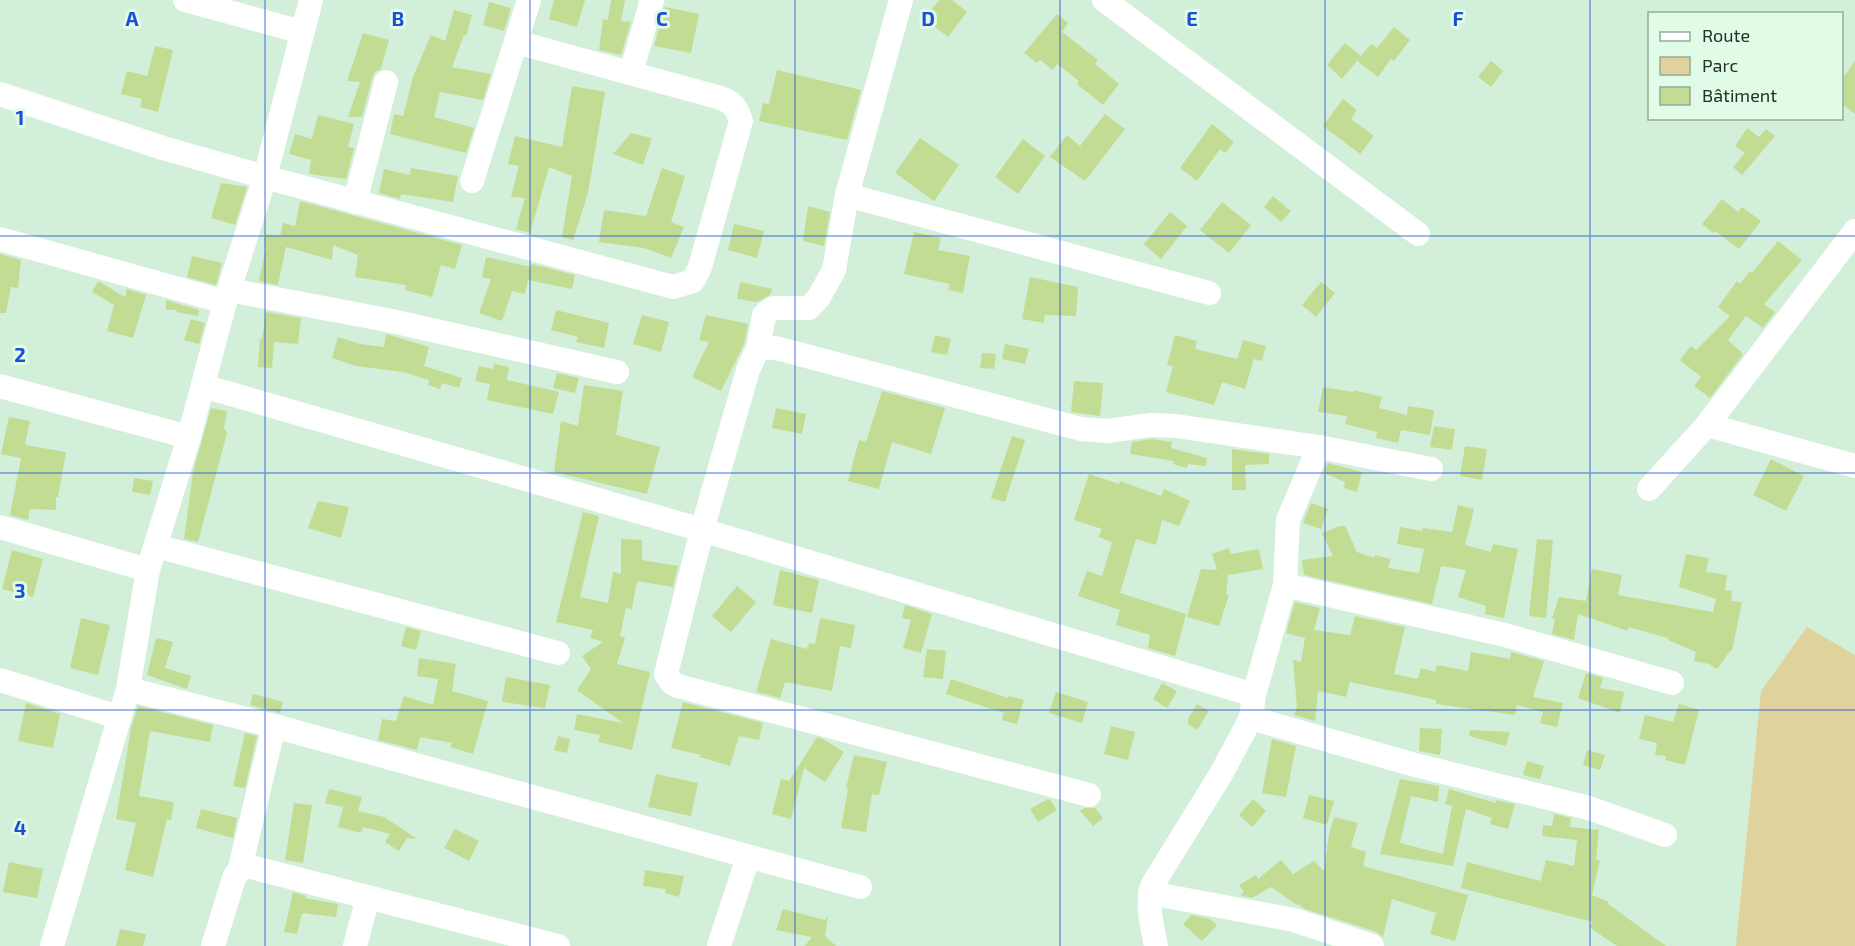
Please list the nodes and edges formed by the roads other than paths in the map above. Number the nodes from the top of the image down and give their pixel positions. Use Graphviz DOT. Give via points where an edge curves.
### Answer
graph roads {
  1 [pos="185,0"];
  2 [pos="311,0"];
  3 [pos="529,0"];
  4 [pos="652,0"];
  5 [pos="901,0"];
  6 [pos="1104,0"];
  7 [pos="302,32"];
  8 [pos="516,42"];
  9 [pos="631,73"];
  10 [pos="386,82"];
  11 [pos="0,94"];
  12 [pos="265,177"];
  13 [pos="472,181"];
  14 [pos="847,195"];
  15 [pos="355,202"];
  16 [pos="1855,231"];
  17 [pos="1418,234"];
  18 [pos="0,239"];
  19 [pos="1209,293"];
  20 [pos="227,296"];
  21 [pos="758,348"];
  22 [pos="617,372"];
  23 [pos="0,386"];
  24 [pos="203,386"];
  25 [pos="1707,425"];
  26 [pos="189,437"];
  27 [pos="1319,447"];
  28 [pos="1855,466"];
  29 [pos="1431,469"];
  30 [pos="1649,489"];
  31 [pos="0,527"];
  32 [pos="702,530"];
  33 [pos="156,546"];
  34 [pos="148,570"];
  35 [pos="1285,585"];
  36 [pos="558,653"];
  37 [pos="0,680"];
  38 [pos="1672,683"];
  39 [pos="128,689"];
  40 [pos="1252,706"];
  41 [pos="118,717"];
  42 [pos="274,726"];
  43 [pos="1089,795"];
  44 [pos="1665,834"];
  45 [pos="748,857"];
  46 [pos="240,868"];
  47 [pos="860,887"];
  48 [pos="1150,893"];
  49 [pos="368,897"];
  50 [pos="52,946"];
  51 [pos="213,946"];
  52 [pos="355,946"];
  53 [pos="558,946"];
  54 [pos="719,946"];
  55 [pos="1156,946"];
  56 [pos="1372,946"];
  1 -- 7 [label="street"];
  2 -- 7 [label="street"];
  3 -- 8 [label="street"];
  4 -- 9 [label="street"];
  5 -- 14 [label="street"];
  6 -- 17 [label="street"];
  7 -- 12 [label="street"];
  8 -- 9 [label="street"];
  8 -- 13 [label="street"];
  9 -- 15 [label="street" via="730,102 741,121 693,281 673,287"];
  10 -- 15 [label="street"];
  11 -- 12 [label="street"];
  12 -- 15 [label="street"];
  12 -- 20 [label="street"];
  14 -- 19 [label="street"];
  14 -- 21 [label="street" via="834,270 819,297 809,308 773,308 764,315"];
  16 -- 25 [label="street"];
  18 -- 20 [label="street"];
  20 -- 22 [label="street" via="392,321"];
  20 -- 24 [label="street"];
  21 -- 27 [label="street" via="776,348 1081,429 1176,426"];
  21 -- 32 [label="street" via="748,370"];
  23 -- 26 [label="street"];
  24 -- 26 [label="street"];
  24 -- 32 [label="street"];
  25 -- 28 [label="street"];
  25 -- 30 [label="street"];
  26 -- 33 [label="street"];
  27 -- 29 [label="street"];
  27 -- 35 [label="street" via="1288,520"];
  31 -- 34 [label="street"];
  32 -- 40 [label="street"];
  32 -- 43 [label="street" via="666,674 672,683"];
  33 -- 34 [label="street"];
  33 -- 36 [label="street"];
  34 -- 39 [label="street"];
  35 -- 38 [label="street" via="1505,635"];
  35 -- 40 [label="street"];
  37 -- 41 [label="street"];
  39 -- 41 [label="street"];
  39 -- 42 [label="street"];
  40 -- 44 [label="street" via="1415,765 1588,808"];
  40 -- 48 [label="street" via="1221,774"];
  41 -- 50 [label="street"];
  42 -- 45 [label="street"];
  42 -- 46 [label="street"];
  45 -- 47 [label="street"];
  45 -- 54 [label="street"];
  46 -- 49 [label="street" via="251,867"];
  46 -- 51 [label="street"];
  48 -- 55 [label="street" via="1149,914"];
  48 -- 56 [label="street" via="1294,920"];
  49 -- 52 [label="street"];
  49 -- 53 [label="street"];
}
